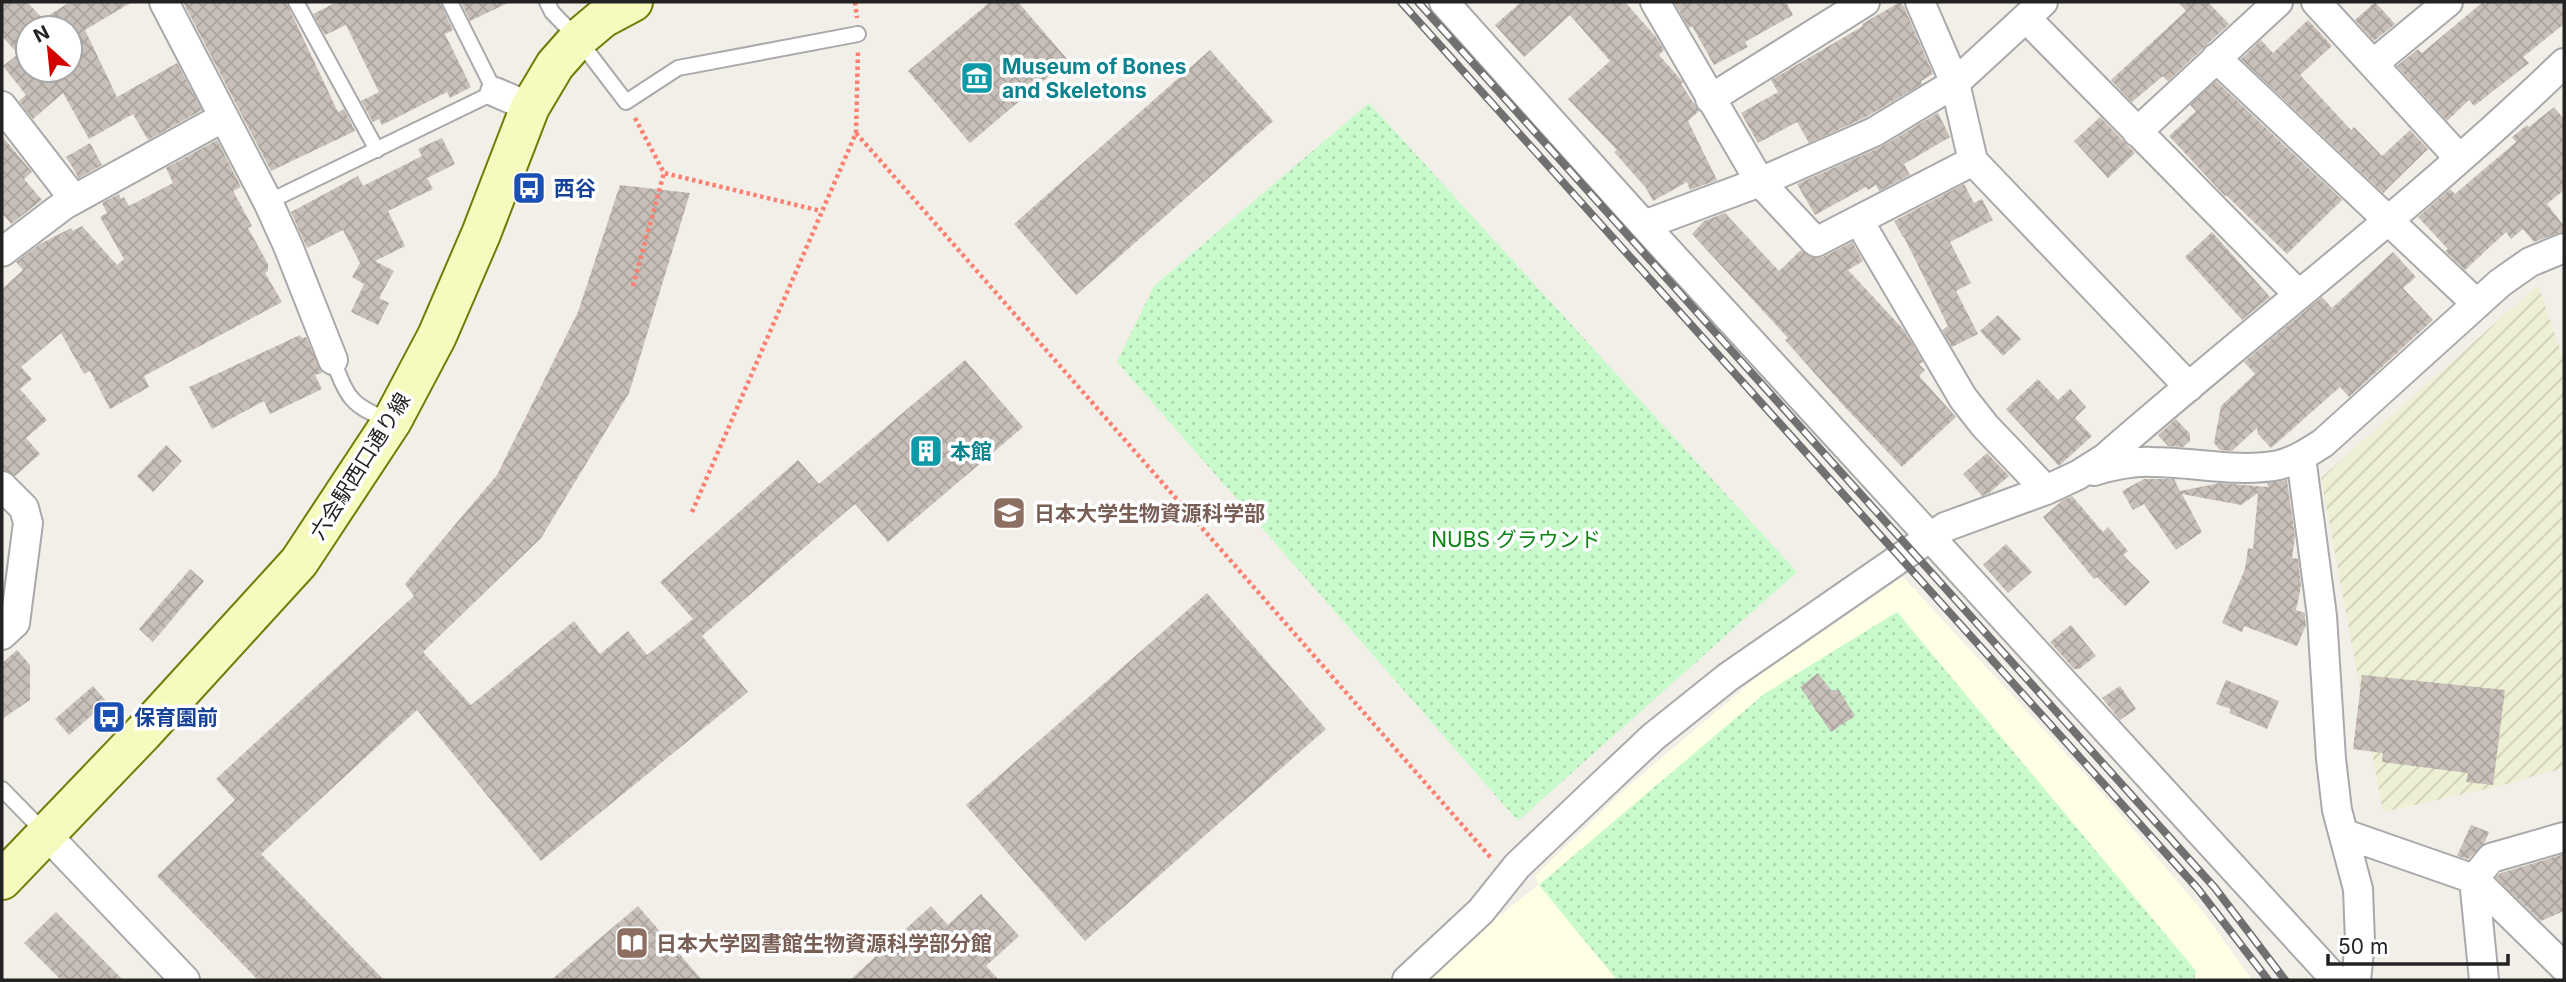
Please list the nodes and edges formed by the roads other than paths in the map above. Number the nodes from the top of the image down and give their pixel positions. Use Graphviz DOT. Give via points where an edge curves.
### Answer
graph roads {
  1 [pos="164,2"];
  2 [pos="296,2"];
  3 [pos="450,2"];
  4 [pos="547,2"];
  5 [pos="633,2"];
  6 [pos="1655,2"];
  7 [pos="1865,2"];
  8 [pos="1920,2"];
  9 [pos="2278,2"];
  10 [pos="2316,2"];
  11 [pos="2448,2"];
  12 [pos="1455,5"];
  13 [pos="2035,10"];
  14 [pos="859,34"];
  15 [pos="578,39"];
  16 [pos="2216,58"];
  17 [pos="2564,63"];
  18 [pos="2373,64"];
  19 [pos="1955,83"];
  20 [pos="495,92"];
  21 [pos="1710,99"];
  22 [pos="2,106"];
  23 [pos="530,107"];
  24 [pos="224,117"];
  25 [pos="2137,132"];
  26 [pos="377,150"];
  27 [pos="2459,158"];
  28 [pos="1973,161"];
  29 [pos="1760,182"];
  30 [pos="74,199"];
  31 [pos="268,202"];
  32 [pos="2389,219"];
  33 [pos="1859,221"];
  34 [pos="1644,225"];
  35 [pos="2564,248"];
  36 [pos="2,252"];
  37 [pos="2299,295"];
  38 [pos="2477,304"];
  39 [pos="333,360"];
  40 [pos="2189,387"];
  41 [pos="392,421"];
  42 [pos="2301,457"];
  43 [pos="2078,475"];
  44 [pos="2,486"];
  45 [pos="2046,490"];
  46 [pos="1931,537"];
  47 [pos="2,635"];
  48 [pos="2,789"];
  49 [pos="46,834"];
  50 [pos="2345,834"];
  51 [pos="2564,837"];
  52 [pos="2474,879"];
  53 [pos="2,880"];
  54 [pos="2564,967"];
  55 [pos="185,980"];
  56 [pos="1407,980"];
  57 [pos="2336,980"];
  58 [pos="2356,980"];
  59 [pos="2484,980"];
  1 -- 24 [label="street"];
  2 -- 26 [label="lane"];
  3 -- 20 [label="lane"];
  4 -- 15 [label="lane"];
  5 -- 15 [label="street, 六会駅西口通り線"];
  6 -- 21 [label="street"];
  7 -- 21 [label="street"];
  8 -- 19 [label="street"];
  9 -- 16 [label="street"];
  10 -- 18 [label="street"];
  11 -- 18 [label="street"];
  12 -- 34 [label="street"];
  13 -- 19 [label="street"];
  13 -- 25 [label="street"];
  14 -- 15 [label="lane" via="678,68 626,102"];
  15 -- 23 [label="street, 六会駅西口通り線" via="555,65"];
  16 -- 25 [label="street"];
  16 -- 32 [label="street"];
  17 -- 27 [label="street"];
  18 -- 27 [label="street"];
  19 -- 28 [label="street"];
  19 -- 29 [label="street" via="1874,132"];
  20 -- 23 [label="street"];
  20 -- 26 [label="lane"];
  21 -- 29 [label="street"];
  22 -- 30 [label="street"];
  23 -- 41 [label="street, 六会駅西口通り線" via="448,310"];
  24 -- 30 [label="street"];
  24 -- 31 [label="street"];
  25 -- 37 [label="street"];
  26 -- 31 [label="lane"];
  27 -- 32 [label="street"];
  28 -- 33 [label="street"];
  28 -- 40 [label="street"];
  29 -- 33 [label="street" via="1816,242"];
  29 -- 34 [label="street"];
  30 -- 36 [label="street"];
  31 -- 39 [label="street"];
  32 -- 37 [label="street"];
  32 -- 38 [label="street"];
  33 -- 45 [label="street" via="1963,398"];
  34 -- 46 [label="street"];
  35 -- 38 [label="street" via="2530,262"];
  37 -- 40 [label="street"];
  38 -- 42 [label="street" via="2323,443"];
  39 -- 41 [label="lane" via="347,395 365,411"];
  40 -- 43 [label="street"];
  41 -- 49 [label="street, 六会駅西口通り線" via="299,562"];
  42 -- 43 [label="street" via="2242,469 2153,461"];
  42 -- 50 [label="street" via="2322,616 2331,759"];
  43 -- 45 [label="street"];
  44 -- 47 [label="street" via="24,508 28,523 15,623"];
  45 -- 46 [label="street" via="1945,527"];
  46 -- 56 [label="street" via="1728,677 1653,737 1517,866 1481,911"];
  46 -- 57 [label="street"];
  48 -- 49 [label="lane"];
  49 -- 53 [label="street, 六会駅西口通り線"];
  49 -- 55 [label="street"];
  50 -- 52 [label="street"];
  50 -- 58 [label="street" via="2358,889"];
  51 -- 52 [label="street" via="2491,858"];
  52 -- 54 [label="street"];
  52 -- 59 [label="street"];
}
